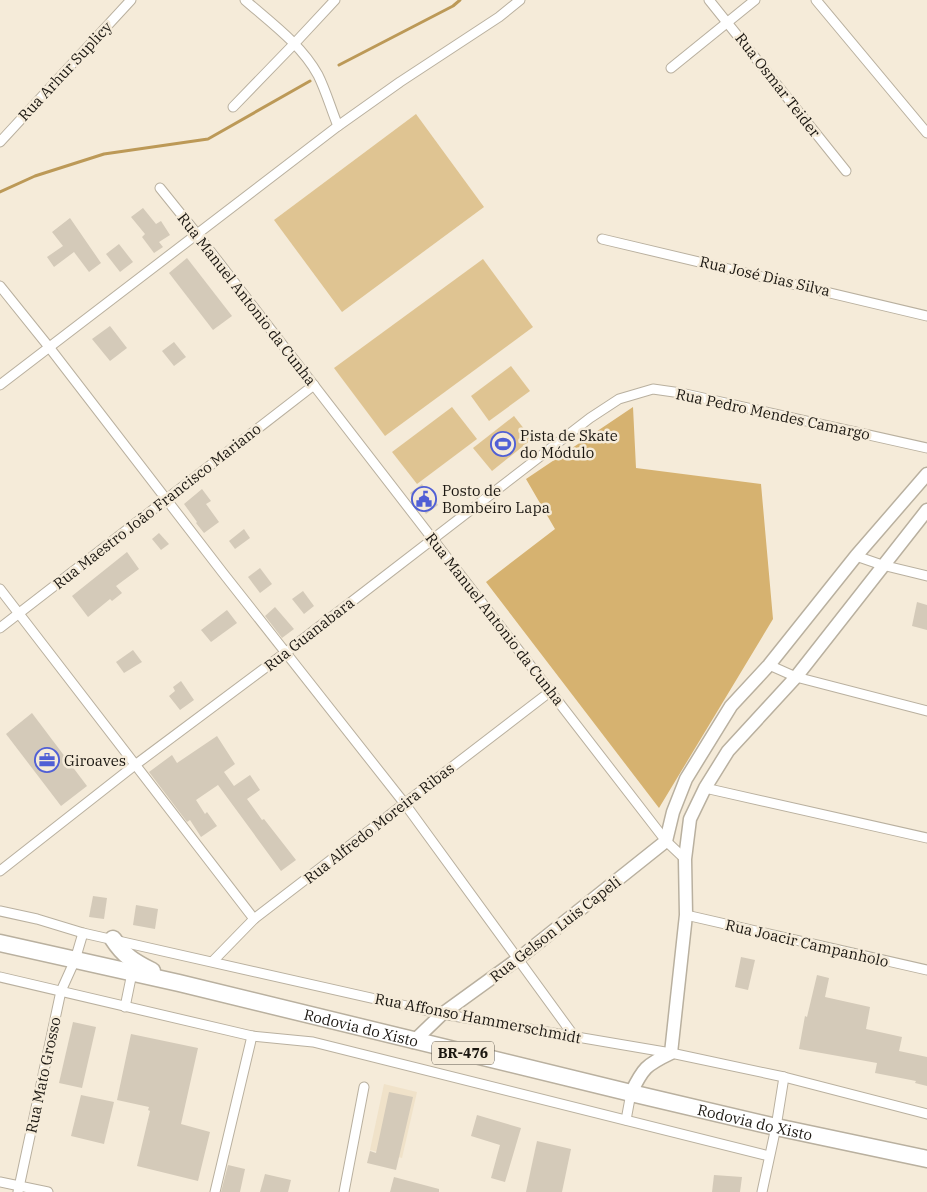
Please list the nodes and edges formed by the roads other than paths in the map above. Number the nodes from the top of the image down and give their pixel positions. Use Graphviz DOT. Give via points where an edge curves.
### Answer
graph roads {
  1 [pos="131,0"];
  2 [pos="244,0"];
  3 [pos="334,0"];
  4 [pos="520,0"];
  5 [pos="709,0"];
  6 [pos="755,0"];
  7 [pos="816,0"];
  8 [pos="728,22"];
  9 [pos="294,44"];
  10 [pos="671,68"];
  11 [pos="233,107"];
  12 [pos="338,126"];
  13 [pos="927,134"];
  14 [pos="0,142"];
  15 [pos="846,171"];
  16 [pos="160,188"];
  17 [pos="197,234"];
  18 [pos="602,239"];
  19 [pos="0,286"];
  20 [pos="927,316"];
  21 [pos="49,347"];
  22 [pos="0,385"];
  23 [pos="314,385"];
  24 [pos="619,398"];
  25 [pos="927,448"];
  26 [pos="927,474"];
  27 [pos="166,499"];
  28 [pos="927,510"];
  29 [pos="432,538"];
  30 [pos="856,556"];
  31 [pos="882,565"];
  32 [pos="927,576"];
  33 [pos="0,589"];
  34 [pos="19,613"];
  35 [pos="0,628"];
  36 [pos="285,653"];
  37 [pos="769,665"];
  38 [pos="796,677"];
  39 [pos="551,691"];
  40 [pos="927,711"];
  41 [pos="135,765"];
  42 [pos="705,788"];
  43 [pos="405,804"];
  44 [pos="927,838"];
  45 [pos="666,841"];
  46 [pos="685,859"];
  47 [pos="0,871"];
  48 [pos="0,911"];
  49 [pos="686,915"];
  50 [pos="254,919"];
  51 [pos="83,933"];
  52 [pos="113,939"];
  53 [pos="0,943"];
  54 [pos="75,960"];
  55 [pos="518,960"];
  56 [pos="213,961"];
  57 [pos="927,970"];
  58 [pos="132,973"];
  59 [pos="0,977"];
  60 [pos="179,983"];
  61 [pos="61,991"];
  62 [pos="125,1007"];
  63 [pos="442,1014"];
  64 [pos="252,1036"];
  65 [pos="574,1036"];
  66 [pos="413,1042"];
  67 [pos="671,1053"];
  68 [pos="784,1077"];
  69 [pos="364,1088"];
  70 [pos="631,1093"];
  71 [pos="927,1114"];
  72 [pos="626,1120"];
  73 [pos="776,1127"];
  74 [pos="769,1156"];
  75 [pos="927,1159"];
  76 [pos="0,1182"];
  77 [pos="19,1189"];
  78 [pos="48,1192"];
  79 [pos="215,1192"];
  80 [pos="344,1192"];
  81 [pos="762,1192"];
  1 -- 14 [label="street, Rua Arhur Suplicy"];
  2 -- 9 [label="street"];
  3 -- 9 [label="street"];
  4 -- 12 [label="street"];
  5 -- 8 [label="street, Rua Osmar Teider"];
  6 -- 8 [label="street"];
  7 -- 13 [label="street"];
  8 -- 10 [label="street"];
  8 -- 15 [label="street, Rua Osmar Teider"];
  9 -- 11 [label="street"];
  9 -- 12 [label="street" via="318,75"];
  12 -- 17 [label="street"];
  16 -- 17 [label="street, Rua Manuel Antonio da Cunha"];
  17 -- 21 [label="street"];
  17 -- 23 [label="street, Rua Manuel Antonio da Cunha"];
  18 -- 20 [label="street, Rua José Dias Silva"];
  19 -- 21 [label="street"];
  21 -- 22 [label="street"];
  21 -- 27 [label="street"];
  23 -- 27 [label="street, Rua Maestro João Francisco Mariano"];
  23 -- 29 [label="street, Rua Manuel Antonio da Cunha"];
  24 -- 25 [label="street, Rua Pedro Mendes Camargo" via="653,389 681,393"];
  24 -- 29 [label="street, Rua Guanabara"];
  26 -- 30 [label="street"];
  27 -- 34 [label="street, Rua Maestro João Francisco Mariano"];
  27 -- 36 [label="street"];
  28 -- 31 [label="street"];
  29 -- 36 [label="street, Rua Guanabara"];
  29 -- 39 [label="street, Rua Manuel Antonio da Cunha"];
  30 -- 31 [label="street"];
  30 -- 37 [label="street"];
  31 -- 32 [label="street"];
  31 -- 38 [label="street"];
  33 -- 34 [label="street"];
  34 -- 35 [label="street, Rua Maestro João Francisco Mariano"];
  34 -- 41 [label="street"];
  36 -- 41 [label="street, Rua Guanabara"];
  36 -- 43 [label="street"];
  37 -- 38 [label="street"];
  37 -- 45 [label="street" via="731,706 686,779"];
  38 -- 40 [label="street"];
  38 -- 42 [label="street" via="728,751"];
  39 -- 43 [label="street, Rua Alfredo Moreira Ribas"];
  39 -- 45 [label="street, Rua Manuel Antonio da Cunha"];
  41 -- 47 [label="street, Rua Guanabara"];
  41 -- 50 [label="street"];
  42 -- 44 [label="street"];
  42 -- 46 [label="street" via="690,819"];
  43 -- 50 [label="street, Rua Alfredo Moreira Ribas"];
  43 -- 55 [label="street"];
  45 -- 46 [label="street, Rua Manuel Antonio da Cunha"];
  45 -- 55 [label="street, Rua Gelson Luis Capeli"];
  46 -- 49 [label="street"];
  48 -- 51 [label="street, Rua Affonso Hammerschmidt"];
  49 -- 57 [label="street, Rua Joacir Campanholo"];
  49 -- 67 [label="street"];
  50 -- 56 [label="street, Rua Alfredo Moreira Ribas"];
  51 -- 52 [label="street, Rua Affonso Hammerschmidt"];
  51 -- 54 [label="street, Rua Mato Grosso"];
  52 -- 56 [label="street, Rua Affonso Hammerschmidt"];
  52 -- 60 [label="highway" via="121,952 134,962"];
  53 -- 54 [label="highway, Rodovia do Xisto / BR-476"];
  54 -- 58 [label="highway, Rodovia do Xisto / BR-476"];
  54 -- 61 [label="street, Rua Mato Grosso"];
  55 -- 63 [label="street, Rua Gelson Luis Capeli"];
  55 -- 65 [label="street"];
  56 -- 63 [label="street, Rua Affonso Hammerschmidt"];
  58 -- 60 [label="highway, Rodovia do Xisto / BR-476"];
  58 -- 62 [label="street"];
  59 -- 61 [label="street"];
  60 -- 66 [label="highway, Rodovia do Xisto / BR-476"];
  61 -- 62 [label="street"];
  61 -- 77 [label="street, Rua Mato Grosso"];
  62 -- 64 [label="street"];
  63 -- 65 [label="street, Rua Affonso Hammerschmidt"];
  63 -- 66 [label="street, Rua Gelson Luis Capeli"];
  64 -- 72 [label="street" via="313,1042"];
  64 -- 79 [label="street"];
  65 -- 67 [label="street, Rua Affonso Hammerschmidt"];
  66 -- 70 [label="highway, Rodovia do Xisto / BR-476"];
  67 -- 68 [label="street, Rua Affonso Hammerschmidt"];
  67 -- 70 [label="street" via="646,1066"];
  68 -- 71 [label="street, Rua Affonso Hammerschmidt"];
  68 -- 73 [label="street"];
  69 -- 80 [label="street"];
  70 -- 72 [label="street"];
  70 -- 73 [label="highway, Rodovia do Xisto / BR-476"];
  72 -- 74 [label="street"];
  73 -- 74 [label="street"];
  73 -- 75 [label="highway, Rodovia do Xisto / BR-476"];
  74 -- 81 [label="street"];
  76 -- 77 [label="street"];
  77 -- 78 [label="street"];
}
